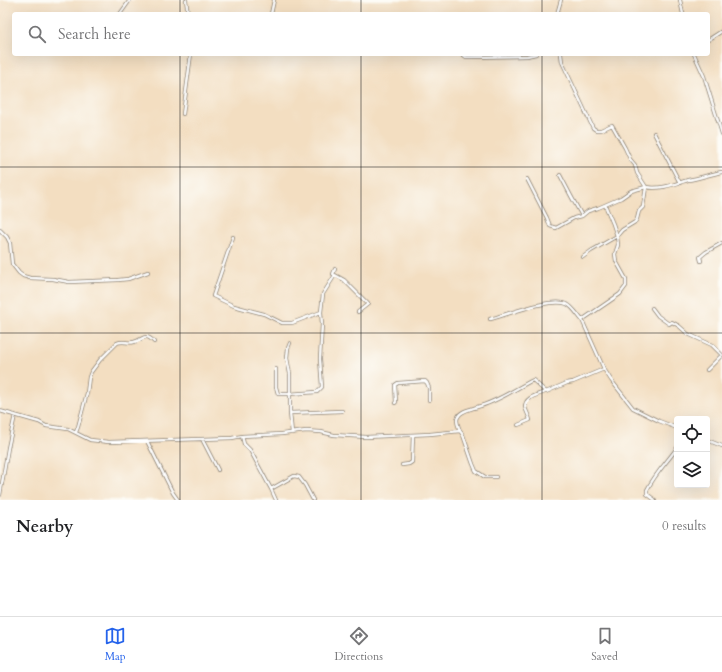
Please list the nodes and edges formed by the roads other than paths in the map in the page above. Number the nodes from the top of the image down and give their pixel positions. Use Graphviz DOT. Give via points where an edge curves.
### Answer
graph roads {
  1 [pos="130,0"];
  2 [pos="186,0"];
  3 [pos="274,0"];
  4 [pos="561,0"];
  5 [pos="680,0"];
  6 [pos="121,12"];
  7 [pos="188,12"];
  8 [pos="271,12"];
  9 [pos="558,12"];
  10 [pos="683,12"];
  11 [pos="722,31"];
  12 [pos="710,39"];
  13 [pos="191,56"];
  14 [pos="465,56"];
  15 [pos="527,56"];
  16 [pos="561,56"];
  17 [pos="695,56"];
  18 [pos="184,114"];
  19 [pos="654,133"];
  20 [pos="722,133"];
  21 [pos="722,172"];
  22 [pos="560,175"];
  23 [pos="527,180"];
  24 [pos="680,183"];
  25 [pos="646,187"];
  26 [pos="605,205"];
  27 [pos="582,216"];
  28 [pos="0,230"];
  29 [pos="617,236"];
  30 [pos="233,237"];
  31 [pos="722,243"];
  32 [pos="583,257"];
  33 [pos="701,261"];
  34 [pos="335,269"];
  35 [pos="148,272"];
  36 [pos="335,275"];
  37 [pos="652,308"];
  38 [pos="321,312"];
  39 [pos="358,312"];
  40 [pos="490,319"];
  41 [pos="582,320"];
  42 [pos="154,342"];
  43 [pos="290,343"];
  44 [pos="722,355"];
  45 [pos="276,369"];
  46 [pos="604,369"];
  47 [pos="707,370"];
  48 [pos="546,392"];
  49 [pos="290,394"];
  50 [pos="429,400"];
  51 [pos="394,403"];
  52 [pos="0,411"];
  53 [pos="342,411"];
  54 [pos="290,413"];
  55 [pos="15,415"];
  56 [pos="518,425"];
  57 [pos="674,427"];
  58 [pos="76,432"];
  59 [pos="460,432"];
  60 [pos="292,433"];
  61 [pos="413,435"];
  62 [pos="242,436"];
  63 [pos="202,439"];
  64 [pos="147,441"];
  65 [pos="710,441"];
  66 [pos="722,446"];
  67 [pos="674,452"];
  68 [pos="402,464"];
  69 [pos="218,470"];
  70 [pos="496,477"];
  71 [pos="271,489"];
  72 [pos="0,495"];
  73 [pos="178,500"];
  74 [pos="276,500"];
  75 [pos="313,500"];
  76 [pos="655,500"];
  1 -- 6 [label="street"];
  2 -- 7 [label="street"];
  3 -- 8 [label="street"];
  4 -- 9 [label="street"];
  5 -- 10 [label="street"];
  11 -- 12 [label="street"];
  13 -- 18 [label="street"];
  14 -- 15 [label="street"];
  16 -- 25 [label="street" via="593,128 601,130 612,125"];
  17 -- 20 [label="street"];
  19 -- 24 [label="street"];
  21 -- 24 [label="street"];
  22 -- 27 [label="street"];
  23 -- 27 [label="street" via="550,226 556,228"];
  24 -- 25 [label="street" via="653,189"];
  25 -- 26 [label="street" via="631,191"];
  25 -- 29 [label="street" via="643,207 637,219"];
  26 -- 27 [label="street"];
  26 -- 29 [label="street"];
  28 -- 35 [label="street" via="10,244 12,264 19,273 30,278 69,282 118,280"];
  29 -- 32 [label="street"];
  29 -- 41 [label="street" via="616,261 626,278 626,286 620,294"];
  30 -- 38 [label="street" via="213,296 282,322 292,323"];
  31 -- 33 [label="street" via="700,257"];
  34 -- 36 [label="street"];
  36 -- 38 [label="street" via="323,294"];
  36 -- 39 [label="street" via="344,280 368,304"];
  37 -- 44 [label="street" via="669,324 672,322 688,334 712,345"];
  38 -- 49 [label="street" via="322,387 317,392"];
  40 -- 41 [label="street" via="559,301 568,304"];
  41 -- 46 [label="street"];
  42 -- 58 [label="street" via="144,337 133,343 117,343 94,367 89,377"];
  43 -- 49 [label="street" via="287,358"];
  44 -- 47 [label="street"];
  45 -- 49 [label="street" via="278,394"];
  46 -- 48 [label="street"];
  46 -- 57 [label="street" via="633,408"];
  48 -- 56 [label="street" via="526,402 530,420"];
  48 -- 59 [label="street" via="533,380 483,406 459,415 457,421"];
  49 -- 54 [label="street"];
  50 -- 51 [label="street" via="429,388 425,381 398,383 395,385"];
  52 -- 55 [label="street"];
  53 -- 54 [label="street"];
  54 -- 60 [label="street"];
  55 -- 58 [label="street" via="46,426"];
  55 -- 72 [label="street"];
  58 -- 64 [label="street" via="99,442"];
  59 -- 61 [label="street"];
  59 -- 70 [label="street" via="476,471 484,477"];
  60 -- 61 [label="street" via="306,431 366,437"];
  60 -- 62 [label="street"];
  61 -- 68 [label="street" via="412,462"];
  62 -- 63 [label="street"];
  62 -- 71 [label="street" via="244,444 250,450"];
  63 -- 64 [label="street"];
  63 -- 69 [label="street"];
  64 -- 73 [label="street"];
  65 -- 66 [label="street"];
  67 -- 76 [label="street" via="660,468 647,490 647,494"];
  71 -- 74 [label="street"];
  71 -- 75 [label="street" via="294,476 299,477"];
}
